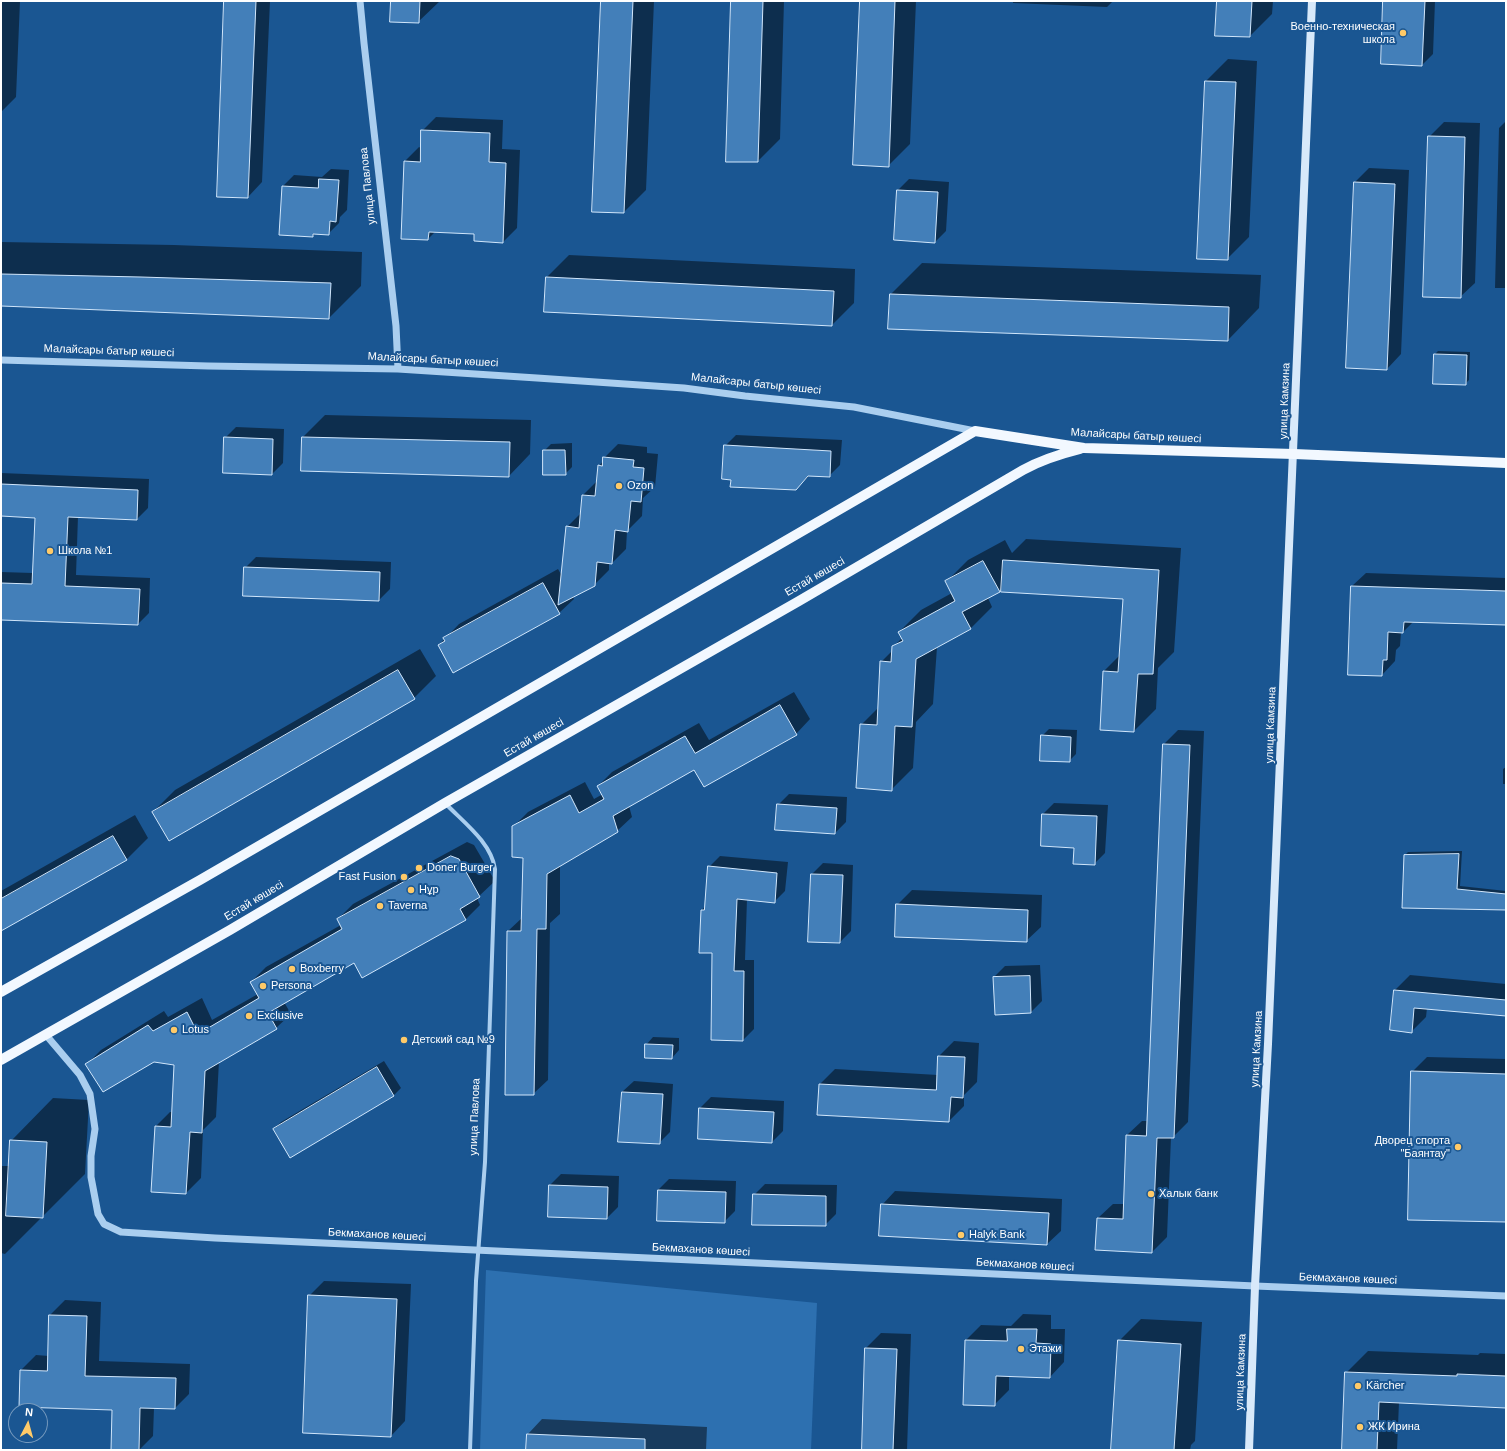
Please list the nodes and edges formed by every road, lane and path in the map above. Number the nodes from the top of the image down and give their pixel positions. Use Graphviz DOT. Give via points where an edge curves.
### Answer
graph roads {
  1 [pos="360,1"];
  2 [pos="1312,1"];
  3 [pos="1,360"];
  4 [pos="398,369"];
  5 [pos="975,431"];
  6 [pos="1084,448"];
  7 [pos="1294,454"];
  8 [pos="1506,463"];
  9 [pos="445,803"];
  10 [pos="1,992"];
  11 [pos="46,1035"];
  12 [pos="1,1060"];
  13 [pos="478,1251"];
  14 [pos="1255,1286"];
  15 [pos="1506,1296"];
  16 [pos="470,1450"];
  17 [pos="1249,1450"];
  1 -- 4 [label="street, улица Павлова" via="396,326"];
  2 -- 7 [label="main road, улица Камзина"];
  3 -- 4 [label="street, Малайсары батыр көшесі"];
  4 -- 5 [label="street, Малайсары батыр көшесі" via="684,388 854,407"];
  5 -- 6 [label="main road, Малайсары батыр көшесі"];
  5 -- 10 [label="main road" via="214,872"];
  6 -- 7 [label="main road, Малайсары батыр көшесі"];
  6 -- 9 [label="main road, Естай көшесі" via="1054,456 1023,470"];
  7 -- 8 [label="main road, Малайсары батыр көшесі"];
  7 -- 14 [label="main road, улица Камзина"];
  9 -- 11 [label="main road, Естай көшесі"];
  9 -- 13 [label="street, улица Павлова" via="488,848 495,869 485,1162"];
  11 -- 12 [label="main road, Естай көшесі"];
  11 -- 13 [label="street, Бекмаханов көшесі" via="80,1075 90,1094 94,1129 91,1177 98,1214 104,1224 121,1232"];
  13 -- 14 [label="street, Бекмаханов көшесі"];
  13 -- 16 [label="street, улица Павлова"];
  14 -- 15 [label="street, Бекмаханов көшесі"];
  14 -- 17 [label="main road, улица Камзина"];
}
